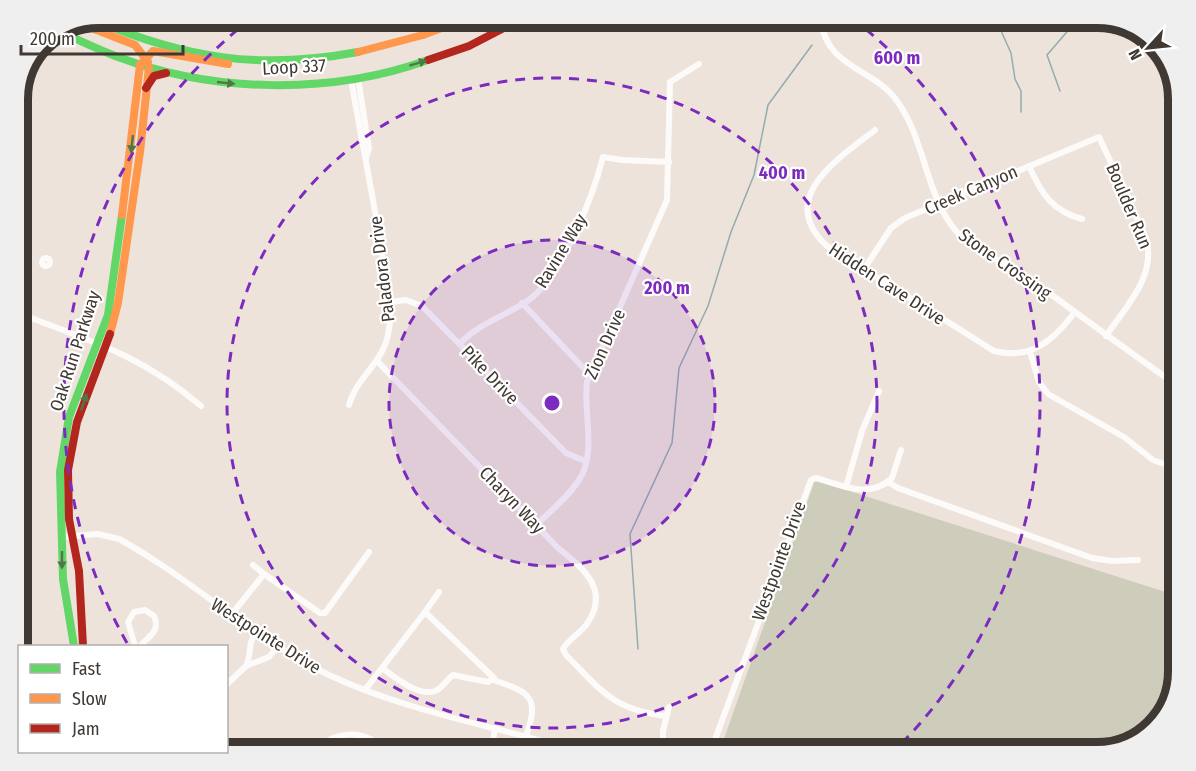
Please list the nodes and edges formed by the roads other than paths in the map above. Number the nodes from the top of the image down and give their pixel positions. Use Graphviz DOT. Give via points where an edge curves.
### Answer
graph roads {
  1 [pos="110,28"];
  2 [pos="446,28"];
  3 [pos="504,28"];
  4 [pos="823,28"];
  5 [pos="94,29"];
  6 [pos="68,36"];
  7 [pos="392,46"];
  8 [pos="145,63"];
  9 [pos="699,64"];
  10 [pos="169,72"];
  11 [pos="355,79"];
  12 [pos="146,88"];
  13 [pos="875,130"];
  14 [pos="1099,137"];
  15 [pos="669,162"];
  16 [pos="1029,166"];
  17 [pos="939,204"];
  18 [pos="1082,219"];
  19 [pos="864,269"];
  20 [pos="390,302"];
  21 [pos="522,303"];
  22 [pos="1074,314"];
  23 [pos="29,317"];
  24 [pos="1106,336"];
  25 [pos="460,343"];
  26 [pos="101,344"];
  27 [pos="1030,352"];
  28 [pos="377,361"];
  29 [pos="591,375"];
  30 [pos="1168,379"];
  31 [pos="879,391"];
  32 [pos="348,405"];
  33 [pos="201,406"];
  34 [pos="902,450"];
  35 [pos="585,461"];
  36 [pos="1168,465"];
  37 [pos="888,482"];
  38 [pos="846,487"];
  39 [pos="536,525"];
  40 [pos="67,536"];
  41 [pos="369,552"];
  42 [pos="1138,560"];
  43 [pos="253,565"];
  44 [pos="264,574"];
  45 [pos="439,592"];
  46 [pos="425,612"];
  47 [pos="231,615"];
  48 [pos="256,632"];
  49 [pos="74,645"];
  50 [pos="83,645"];
  51 [pos="135,645"];
  52 [pos="141,645"];
  53 [pos="277,646"];
  54 [pos="250,654"];
  55 [pos="259,660"];
  56 [pos="246,666"];
  57 [pos="382,668"];
  58 [pos="493,680"];
  59 [pos="228,683"];
  60 [pos="365,690"];
  61 [pos="669,707"];
  62 [pos="664,716"];
  63 [pos="495,728"];
  64 [pos="526,736"];
  65 [pos="324,742"];
  66 [pos="375,742"];
  67 [pos="493,742"];
  68 [pos="547,742"];
  69 [pos="663,742"];
  70 [pos="714,742"];
  1 -- 7 [label="main road, Loop 337" via="157,44 241,60 326,58"];
  2 -- 7 [label="main road, Loop 337"];
  11 -- 3 [label="main road, Loop 337, one-way" via="418,64 472,45"];
  4 -- 17 [label="street, Stone Crossing" via="837,56 885,88 897,101"];
  5 -- 8 [label="main road" via="135,45"];
  6 -- 8 [label="main road, Loop 337"];
  7 -- 8 [label="main road" via="363,58 290,66 237,65 158,51"];
  8 -- 10 [label="main road, Loop 337"];
  8 -- 12 [label="main road, Oak Run Parkway"];
  8 -- 26 [label="main road, Oak Run Parkway, one-way" via="112,296"];
  9 -- 15 [label="street, Zion Drive" via="670,82"];
  10 -- 11 [label="main road, Loop 337, one-way" via="192,79 278,87"];
  10 -- 12 [label="main road" via="154,76"];
  11 -- 20 [label="street, Paladora Drive" via="362,150"];
  12 -- 26 [label="main road, Oak Run Parkway" via="118,303"];
  13 -- 19 [label="street, Hidden Cave Drive" via="823,171 812,187 808,206 813,230 820,240"];
  14 -- 16 [label="street, Creek Canyon"];
  14 -- 24 [label="street, Boulder Run" via="1146,238 1150,255 1143,281"];
  15 -- 21 [label="street, Ravine Way" via="603,157 594,192 576,232 548,280"];
  15 -- 29 [label="street, Zion Drive" via="667,200"];
  16 -- 17 [label="street, Creek Canyon"];
  16 -- 18 [label="street" via="1049,202 1067,215"];
  17 -- 19 [label="street, Creek Canyon" via="897,223"];
  17 -- 22 [label="street, Stone Crossing" via="961,236 974,247 1029,278"];
  19 -- 27 [label="street, Hidden Cave Drive" via="983,346 1001,353"];
  20 -- 25 [label="street, Pike Drive" via="406,300 422,306"];
  20 -- 28 [label="street, Paladora Drive" via="389,333"];
  21 -- 25 [label="street, Ravine Way" via="479,326"];
  21 -- 29 [label="street"];
  22 -- 24 [label="street, Stone Crossing"];
  22 -- 27 [label="street" via="1052,339"];
  23 -- 26 [label="street"];
  24 -- 30 [label="street, Stone Crossing"];
  25 -- 35 [label="street, Pike Drive" via="566,453"];
  26 -- 33 [label="street" via="164,376"];
  26 -- 40 [label="main road, Oak Run Parkway" via="69,417 61,459 59,486"];
  27 -- 36 [label="street" via="1047,394"];
  28 -- 32 [label="street, Paladora Drive" via="352,390"];
  28 -- 39 [label="street, Charyn Way"];
  29 -- 35 [label="street, Zion Drive" via="585,400"];
  31 -- 38 [label="street" via="862,431"];
  34 -- 37 [label="street"];
  35 -- 39 [label="street, Zion Drive" via="579,481"];
  37 -- 38 [label="street, Westpointe Drive" via="864,491"];
  37 -- 42 [label="street" via="1069,551 1112,561"];
  38 -- 70 [label="street, Westpointe Drive" via="814,478 808,484"];
  39 -- 62 [label="street, Charyn Way" via="584,569 595,591 589,620 563,649 612,701 639,712"];
  40 -- 47 [label="street, Westpointe Drive" via="98,534 119,539"];
  40 -- 49 [label="main road, Oak Run Parkway, one-way" via="63,579"];
  40 -- 50 [label="main road, Oak Run Parkway" via="79,571"];
  41 -- 44 [label="street" via="325,613"];
  43 -- 44 [label="street"];
  44 -- 47 [label="street"];
  45 -- 46 [label="street"];
  46 -- 57 [label="street"];
  46 -- 58 [label="street"];
  47 -- 48 [label="street, Westpointe Drive"];
  48 -- 53 [label="street, Westpointe Drive"];
  48 -- 54 [label="street" via="249,644"];
  51 -- 52 [label="street" via="128,622 134,612 145,610 154,616 157,627"];
  53 -- 55 [label="street" via="269,657"];
  53 -- 60 [label="street, Westpointe Drive"];
  54 -- 55 [label="street"];
  54 -- 56 [label="street"];
  55 -- 56 [label="street"];
  56 -- 59 [label="street"];
  57 -- 58 [label="street" via="407,684 431,692 453,675"];
  57 -- 60 [label="street"];
  58 -- 64 [label="street" via="523,692 532,701 534,716"];
  60 -- 63 [label="street, Westpointe Drive"];
  61 -- 62 [label="street"];
  62 -- 69 [label="street"];
  63 -- 64 [label="street, Westpointe Drive"];
  63 -- 67 [label="street"];
  64 -- 68 [label="street, Westpointe Drive"];
  65 -- 66 [label="street" via="353,734"];
}
